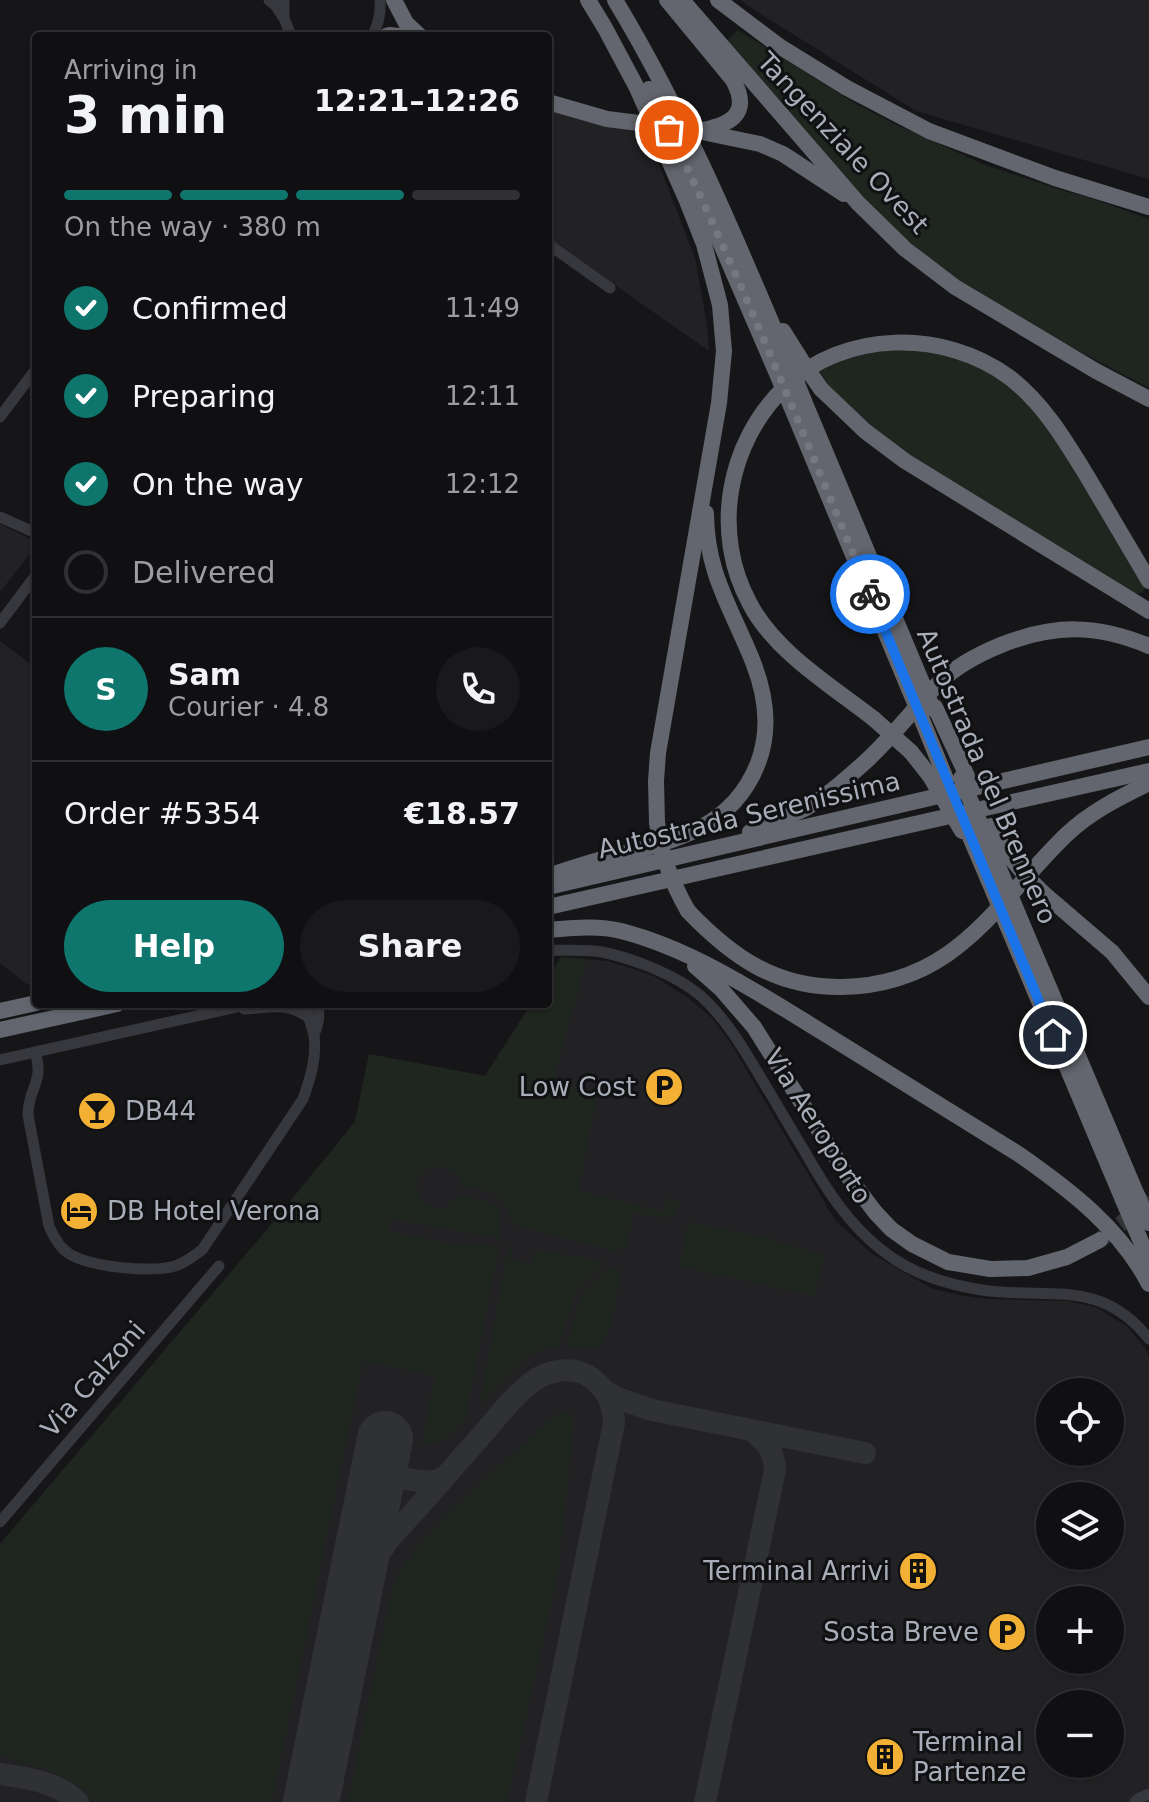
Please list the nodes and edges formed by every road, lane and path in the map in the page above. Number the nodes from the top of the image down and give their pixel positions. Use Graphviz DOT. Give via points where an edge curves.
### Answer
graph roads {
  1 [pos="269,0"];
  2 [pos="284,0"];
  3 [pos="380,0"];
  4 [pos="394,0"];
  5 [pos="588,0"];
  6 [pos="598,0"];
  7 [pos="615,0"];
  8 [pos="667,0"];
  9 [pos="682,0"];
  10 [pos="718,0"];
  11 [pos="731,0"];
  12 [pos="284,18"];
  13 [pos="289,32"];
  14 [pos="374,32"];
  15 [pos="416,32"];
  16 [pos="779,46"];
  17 [pos="552,103"];
  18 [pos="639,123"];
  19 [pos="858,203"];
  20 [pos="1146,205"];
  21 [pos="552,247"];
  22 [pos="610,288"];
  23 [pos="32,374"];
  24 [pos="793,375"];
  25 [pos="1146,396"];
  26 [pos="798,403"];
  27 [pos="0,417"];
  28 [pos="706,475"];
  29 [pos="0,517"];
  30 [pos="32,531"];
  31 [pos="32,580"];
  32 [pos="1149,581"];
  33 [pos="1149,611"];
  34 [pos="0,623"];
  35 [pos="1149,646"];
  36 [pos="919,687"];
  37 [pos="1149,747"];
  38 [pos="1149,771"];
  39 [pos="951,777"];
  40 [pos="1149,783"];
  41 [pos="974,825"];
  42 [pos="685,855"];
  43 [pos="552,875"];
  44 [pos="552,886"];
  45 [pos="1000,889"];
  46 [pos="552,906"];
  47 [pos="552,930"];
  48 [pos="552,950"];
  49 [pos="678,952"];
  50 [pos="1149,997"];
  51 [pos="0,1002"];
  52 [pos="32,1002"];
  53 [pos="32,1003"];
  54 [pos="99,1008"];
  55 [pos="230,1008"];
  56 [pos="269,1008"];
  57 [pos="294,1008"];
  58 [pos="307,1008"];
  59 [pos="321,1008"];
  60 [pos="225,1009"];
  61 [pos="0,1011"];
  62 [pos="308,1017"];
  63 [pos="0,1030"];
  64 [pos="314,1035"];
  65 [pos="35,1052"];
  66 [pos="0,1060"];
  67 [pos="1139,1196"];
  68 [pos="1104,1234"];
  69 [pos="1138,1237"];
  70 [pos="1149,1261"];
  71 [pos="219,1266"];
  72 [pos="1149,1284"];
  73 [pos="1149,1339"];
  74 [pos="0,1522"];
  75 [pos="1149,1794"];
  76 [pos="1135,1802"];
  1 -- 12 [label="street"];
  2 -- 12 [label="street"];
  3 -- 14 [label="street"];
  4 -- 15 [label="highway"];
  5 -- 28 [label="highway" via="657,133 704,244 720,305 724,351"];
  6 -- 24 [label="highway, Autostrada del Brennero" via="646,83"];
  7 -- 24 [label="highway, Autostrada del Brennero" via="682,122"];
  8 -- 19 [label="highway" via="740,94 739,110 729,122 697,131 783,154"];
  9 -- 19 [label="highway, Tangenziale Ovest"];
  10 -- 16 [label="highway, Tangenziale Ovest"];
  11 -- 16 [label="highway"];
  12 -- 13 [label="street"];
  16 -- 20 [label="highway, Tangenziale Ovest" via="929,131"];
  17 -- 18 [label="highway"];
  19 -- 25 [label="highway, Tangenziale Ovest" via="905,249 955,287"];
  21 -- 22 [label="street"];
  23 -- 27 [label="street"];
  24 -- 26 [label="highway, Autostrada del Brennero, bridge"];
  24 -- 33 [label="highway, bridge" via="821,389 905,461"];
  26 -- 36 [label="highway, Autostrada del Brennero"];
  26 -- 36 [label="highway, Autostrada del Brennero" via="912,656"];
  28 -- 40 [label="highway, bridge" via="658,753 658,838 688,911 743,959 773,975 822,987 854,987 909,976 963,943 1069,833"];
  28 -- 43 [label="highway" via="710,555 764,700 765,741 754,774 731,807 690,833"];
  29 -- 30 [label="street"];
  31 -- 34 [label="street"];
  32 -- 39 [label="highway, bridge" via="1052,421 996,368 948,348 911,342 869,345 821,363 786,386 749,435 730,491 730,547 740,585 765,627 814,673 911,752"];
  35 -- 42 [label="highway" via="1104,631 1055,629 987,651 941,681 866,761 806,808"];
  36 -- 39 [label="highway, Autostrada del Brennero, bridge"];
  37 -- 42 [label="highway, Autostrada Serenissima"];
  38 -- 46 [label="highway, Autostrada Serenissima"];
  39 -- 41 [label="highway, bridge"];
  39 -- 41 [label="highway, Autostrada del Brennero, bridge"];
  41 -- 45 [label="highway, Autostrada del Brennero"];
  41 -- 45 [label="highway, Autostrada del Brennero" via="987,877"];
  41 -- 50 [label="highway, bridge" via="1112,952"];
  42 -- 44 [label="highway, Autostrada Serenissima"];
  45 -- 67 [label="highway, Autostrada del Brennero, bridge"];
  47 -- 49 [label="highway" via="618,930"];
  48 -- 73 [label="street, Via Aeroporto" via="600,952 632,960 700,995 731,1028 837,1205 886,1253 947,1284 1086,1297 1113,1306"];
  49 -- 68 [label="highway" via="766,997 1020,1155 1071,1193"];
  49 -- 68 [label="highway" via="754,1027 847,1175 891,1229 912,1244 948,1262 1028,1268 1067,1257"];
  51 -- 52 [label="highway"];
  53 -- 61 [label="highway"];
  54 -- 63 [label="highway"];
  55 -- 60 [label="street"];
  56 -- 60 [label="street"];
  57 -- 62 [label="street"];
  58 -- 62 [label="street"];
  59 -- 64 [label="street"];
  60 -- 65 [label="street"];
  62 -- 64 [label="street"];
  64 -- 65 [label="street" via="311,1077 303,1099 202,1250 177,1265 149,1269 85,1260 70,1255 53,1237 28,1115 40,1066"];
  65 -- 66 [label="street"];
  67 -- 69 [label="highway, Autostrada del Brennero, bridge"];
  68 -- 69 [label="highway"];
  69 -- 70 [label="highway, Autostrada del Brennero"];
  69 -- 72 [label="highway"];
  71 -- 74 [label="street, Via Calzoni"];
  75 -- 76 [label="street"];
}
